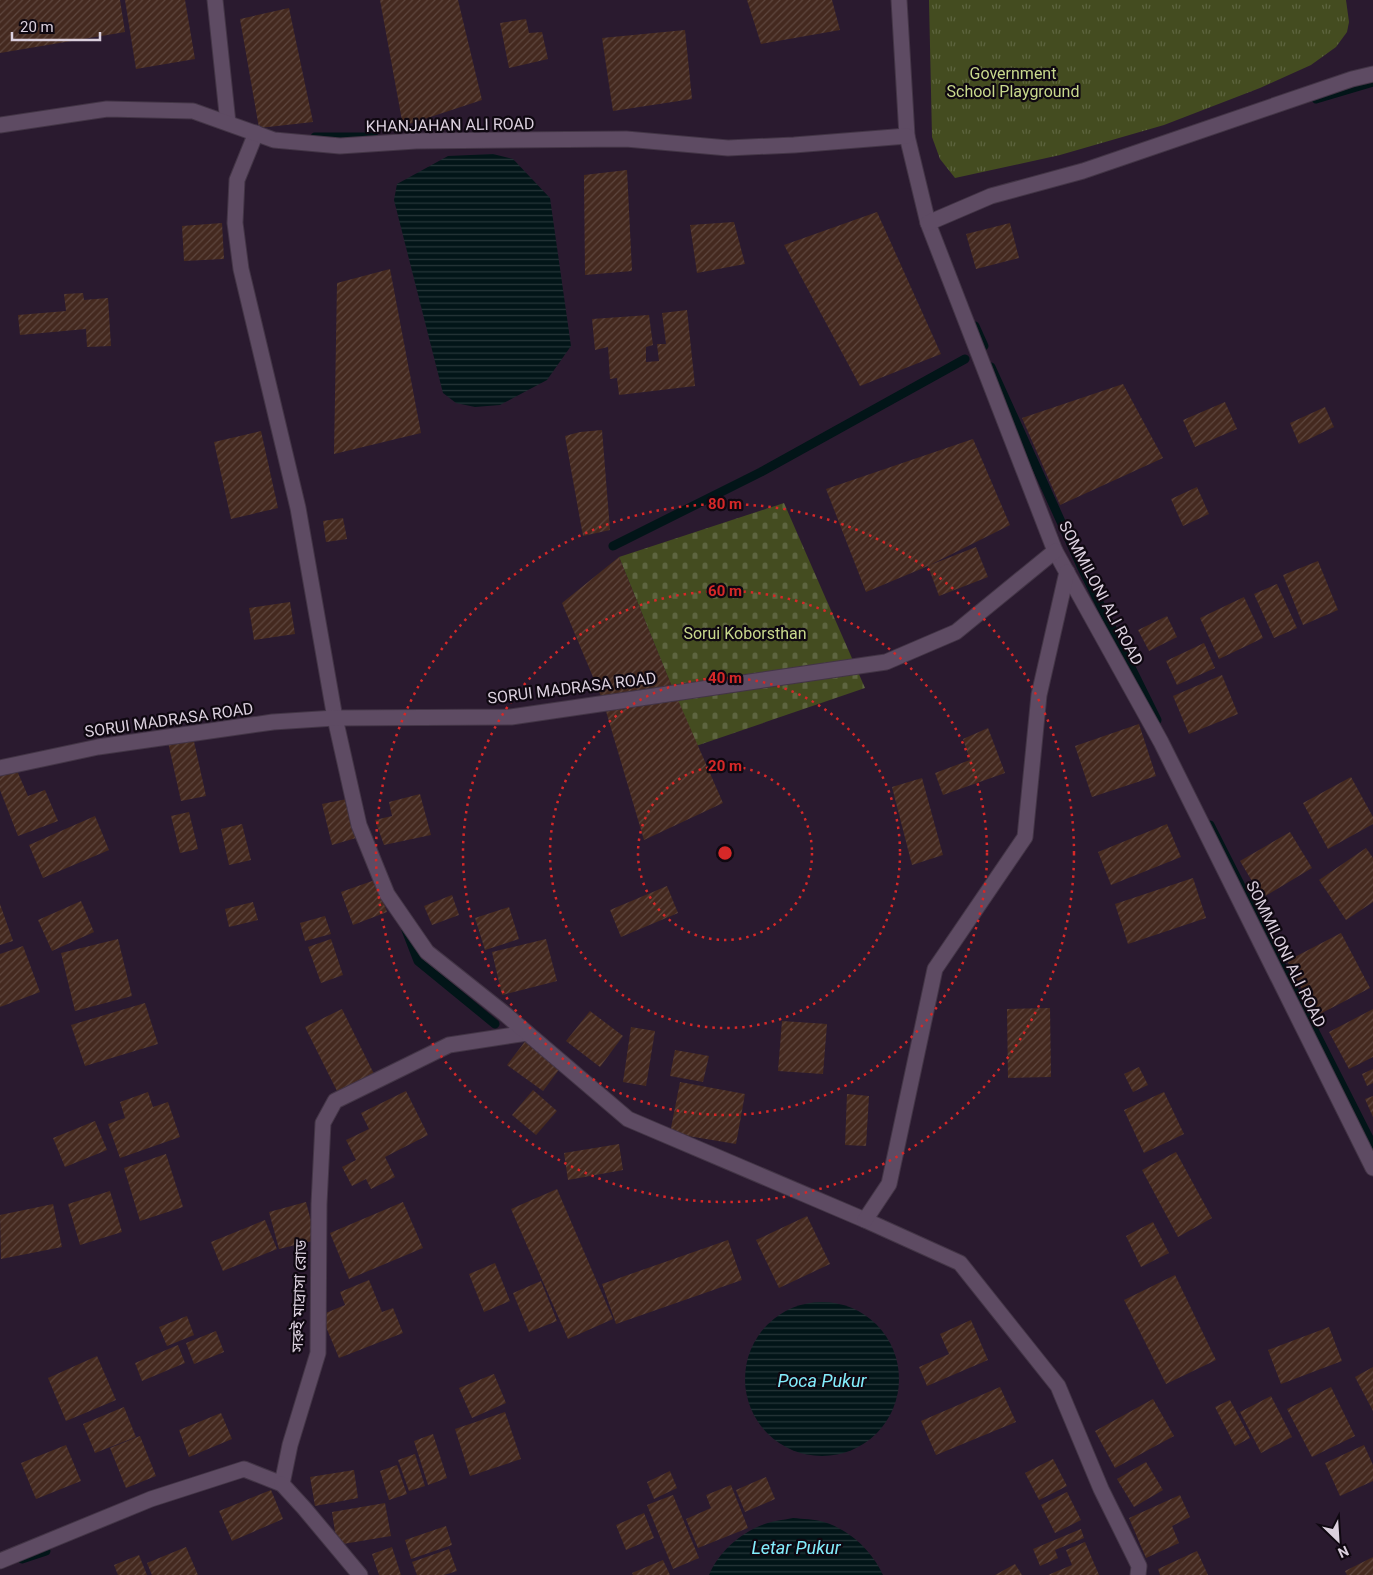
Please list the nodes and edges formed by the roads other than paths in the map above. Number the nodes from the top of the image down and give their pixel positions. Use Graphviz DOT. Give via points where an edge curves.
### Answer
graph roads {
  1 [pos="215,0"];
  2 [pos="899,0"];
  3 [pos="1373,74"];
  4 [pos="228,123"];
  5 [pos="0,125"];
  6 [pos="256,134"];
  7 [pos="907,136"];
  8 [pos="928,224"];
  9 [pos="1055,551"];
  10 [pos="1066,572"];
  11 [pos="335,718"];
  12 [pos="0,768"];
  13 [pos="527,1032"];
  14 [pos="1373,1168"];
  15 [pos="865,1220"];
  16 [pos="282,1484"];
  17 [pos="0,1561"];
  18 [pos="360,1575"];
  19 [pos="1138,1575"];
  1 -- 4 [label="street"];
  2 -- 7 [label="street, SOMMILONI ALI ROAD"];
  3 -- 8 [label="street" via="1083,171 990,196"];
  4 -- 5 [label="street, KHANJAHAN ALI ROAD" via="193,111 107,109"];
  4 -- 6 [label="street, KHANJAHAN ALI ROAD"];
  6 -- 7 [label="street, KHANJAHAN ALI ROAD" via="274,140 340,146 416,140 626,140 728,148"];
  6 -- 11 [label="street" via="237,180 235,223 241,269 298,508"];
  7 -- 8 [label="street, SOMMILONI ALI ROAD"];
  8 -- 9 [label="street, SOMMILONI ALI ROAD"];
  9 -- 10 [label="street, SOMMILONI ALI ROAD"];
  9 -- 11 [label="street, SORUI MADRASA ROAD" via="956,632 886,662 511,717"];
  10 -- 14 [label="street, SOMMILONI ALI ROAD" via="1161,742"];
  10 -- 15 [label="street" via="1039,695 1025,837 935,969 889,1184"];
  11 -- 12 [label="street, SORUI MADRASA ROAD" via="273,722 98,747"];
  11 -- 13 [label="street" via="359,825 387,894 428,952"];
  13 -- 15 [label="street" via="628,1119"];
  13 -- 16 [label="street, সরুই মাদ্রাসা রোড" via="449,1045 335,1101 331,1108 323,1123 321,1159 318,1352 290,1445"];
  15 -- 19 [label="street" via="960,1263 1058,1386 1101,1489 1139,1566"];
  16 -- 17 [label="street" via="244,1469 150,1499"];
  16 -- 18 [label="street"];
}
